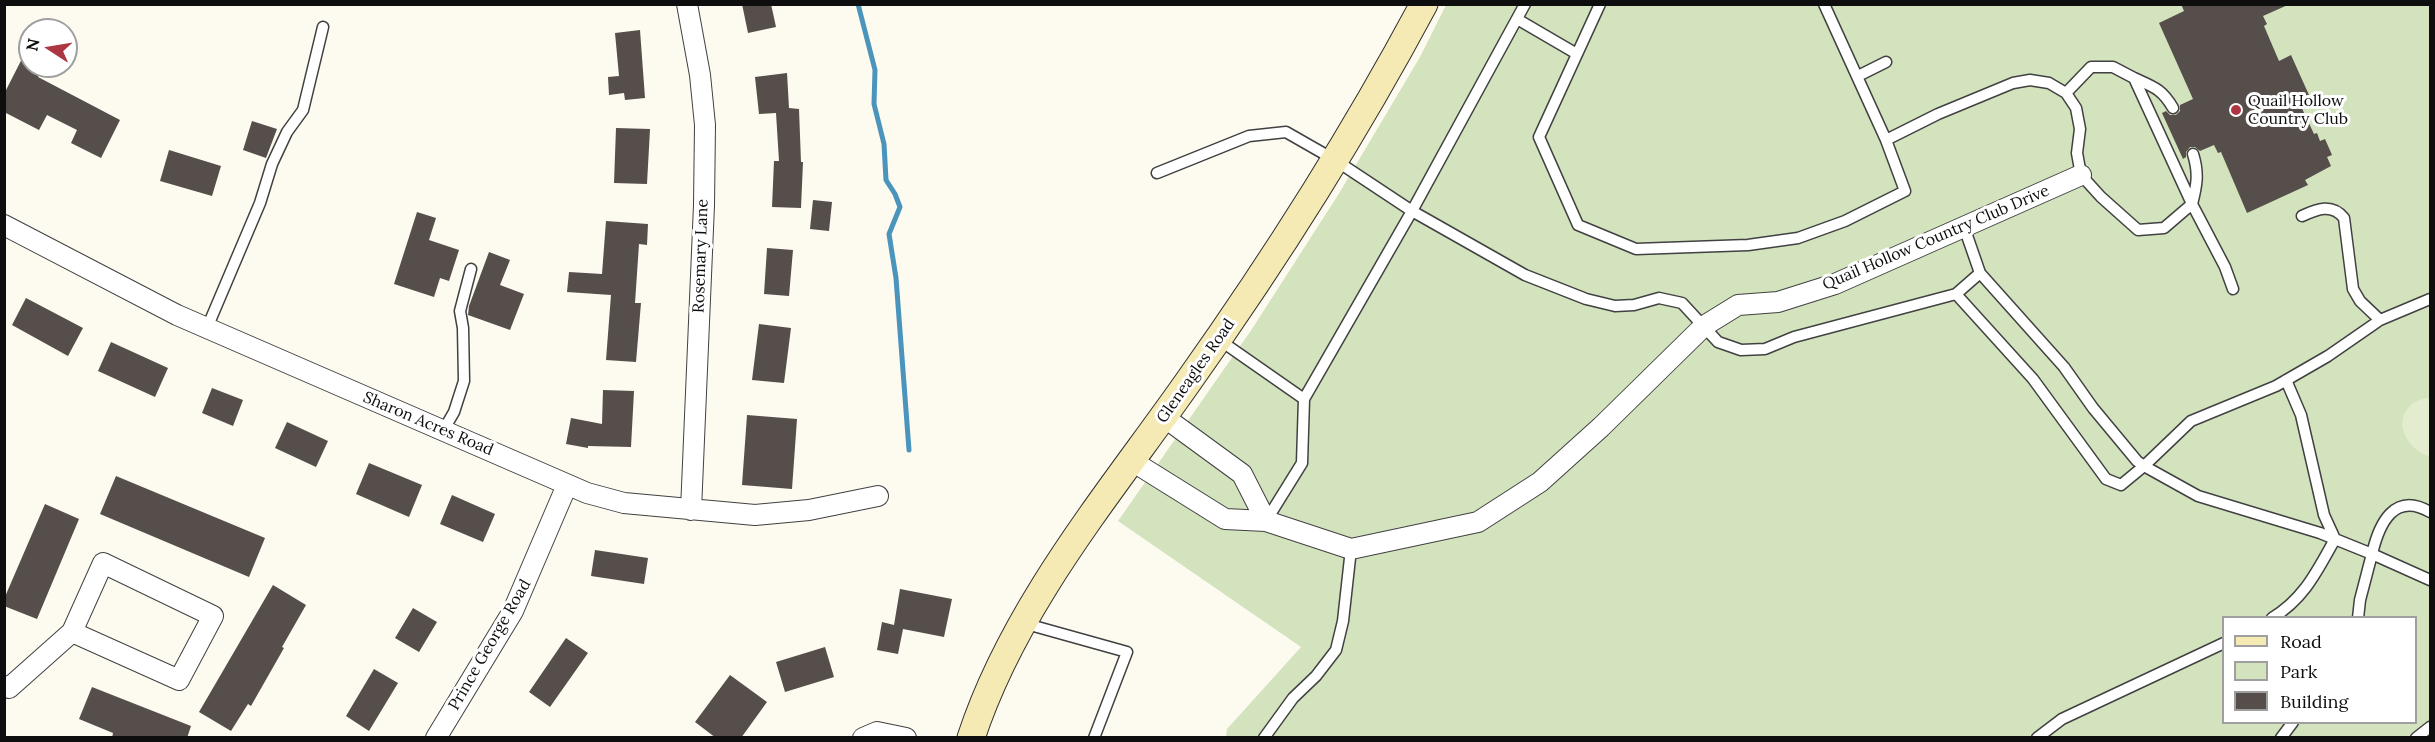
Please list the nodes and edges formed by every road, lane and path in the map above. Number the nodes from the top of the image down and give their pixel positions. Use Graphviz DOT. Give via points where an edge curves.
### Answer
graph roads {
  1 [pos="687,4"];
  2 [pos="1424,4"];
  3 [pos="1525,4"];
  4 [pos="1600,4"];
  5 [pos="1824,4"];
  6 [pos="1517,19"];
  7 [pos="323,27"];
  8 [pos="1577,54"];
  9 [pos="1886,62"];
  10 [pos="1858,76"];
  11 [pos="2134,78"];
  12 [pos="2066,93"];
  13 [pos="2174,108"];
  14 [pos="1886,140"];
  15 [pos="2193,154"];
  16 [pos="1335,160"];
  17 [pos="1157,173"];
  18 [pos="2081,175"];
  19 [pos="2192,204"];
  20 [pos="1412,211"];
  21 [pos="2302,216"];
  22 [pos="4,225"];
  23 [pos="1964,227"];
  24 [pos="471,269"];
  25 [pos="1980,273"];
  26 [pos="2233,289"];
  27 [pos="1956,294"];
  28 [pos="2430,299"];
  29 [pos="2380,320"];
  30 [pos="1704,326"];
  31 [pos="207,328"];
  32 [pos="1218,339"];
  33 [pos="2286,380"];
  34 [pos="1304,399"];
  35 [pos="1164,417"];
  36 [pos="443,431"];
  37 [pos="1132,461"];
  38 [pos="2144,466"];
  39 [pos="567,485"];
  40 [pos="878,496"];
  41 [pos="691,510"];
  42 [pos="2430,512"];
  43 [pos="1266,521"];
  44 [pos="2335,539"];
  45 [pos="1352,549"];
  46 [pos="2372,554"];
  47 [pos="2430,580"];
  48 [pos="2275,616"];
  49 [pos="2358,616"];
  50 [pos="1023,623"];
  51 [pos="72,632"];
  52 [pos="2222,643"];
  53 [pos="7,687"];
  54 [pos="2292,724"];
  55 [pos="2430,727"];
  56 [pos="436,738"];
  57 [pos="863,738"];
  58 [pos="906,738"];
  59 [pos="971,738"];
  60 [pos="1094,738"];
  61 [pos="1264,738"];
  62 [pos="2037,738"];
  63 [pos="2281,738"];
  64 [pos="2416,738"];
  1 -- 41 [label="street, Rosemary Lane" via="705,124"];
  2 -- 16 [label="street, Gleneagles Road"];
  3 -- 6 [label="lane"];
  4 -- 8 [label="lane"];
  5 -- 10 [label="lane"];
  6 -- 8 [label="lane"];
  6 -- 20 [label="lane"];
  7 -- 31 [label="lane" via="303,110 286,132"];
  8 -- 14 [label="lane" via="1539,137 1578,225 1636,249 1748,245 1798,238 1845,221 1905,191"];
  9 -- 10 [label="lane"];
  10 -- 14 [label="lane"];
  11 -- 12 [label="lane" via="2114,67 2091,67"];
  11 -- 13 [label="lane" via="2159,88"];
  11 -- 19 [label="lane"];
  12 -- 14 [label="lane" via="2049,83 2013,83"];
  12 -- 18 [label="lane" via="2076,108 2080,129 2077,153"];
  15 -- 19 [label="lane" via="2198,180"];
  16 -- 17 [label="lane" via="1286,132 1249,136"];
  16 -- 20 [label="lane"];
  16 -- 32 [label="street, Gleneagles Road"];
  18 -- 19 [label="lane" via="2138,230 2164,228"];
  18 -- 23 [label="street, Quail Hollow Country Club Drive"];
  19 -- 26 [label="lane"];
  20 -- 30 [label="lane" via="1525,275 1586,300 1615,306 1659,298 1682,303"];
  20 -- 34 [label="lane"];
  21 -- 29 [label="lane" via="2326,208 2344,218 2353,289"];
  22 -- 31 [label="street, Sharon Acres Road"];
  23 -- 25 [label="lane"];
  23 -- 30 [label="street, Quail Hollow Country Club Drive" via="1835,284 1778,302 1738,305"];
  24 -- 36 [label="lane" via="460,311 464,381"];
  25 -- 27 [label="lane"];
  25 -- 38 [label="lane" via="2064,367 2093,408"];
  27 -- 30 [label="lane" via="1794,337 1765,349 1741,350 1718,342"];
  27 -- 38 [label="lane" via="2033,379 2106,479 2121,485"];
  28 -- 29 [label="lane"];
  29 -- 33 [label="lane"];
  30 -- 45 [label="street, Quail Hollow Country Club Drive" via="1540,482 1478,522"];
  31 -- 36 [label="street, Sharon Acres Road"];
  32 -- 34 [label="lane"];
  32 -- 35 [label="street, Gleneagles Road"];
  33 -- 38 [label="lane" via="2192,420"];
  33 -- 44 [label="lane" via="2301,415 2324,515"];
  34 -- 43 [label="lane" via="1302,463"];
  35 -- 37 [label="street, Gleneagles Road"];
  35 -- 43 [label="street" via="1242,474"];
  36 -- 39 [label="street, Sharon Acres Road"];
  37 -- 43 [label="street" via="1225,519"];
  37 -- 50 [label="street, Gleneagles Road"];
  38 -- 44 [label="lane" via="2198,496"];
  39 -- 41 [label="street, Sharon Acres Road" via="624,503"];
  39 -- 56 [label="street, Prince George Road" via="513,611"];
  40 -- 41 [label="street, Sharon Acres Road" via="809,510 755,515"];
  42 -- 46 [label="lane" via="2413,505 2394,510 2379,530"];
  43 -- 45 [label="street"];
  44 -- 46 [label="lane"];
  44 -- 48 [label="lane" via="2306,590"];
  45 -- 61 [label="lane" via="1336,650"];
  46 -- 47 [label="lane"];
  46 -- 49 [label="lane"];
  50 -- 59 [label="street, Gleneagles Road"];
  50 -- 60 [label="lane" via="1127,652"];
  51 -- 51 [label="street" via="103,563 213,616 179,681"];
  51 -- 53 [label="street"];
  52 -- 62 [label="lane" via="2062,719"];
  54 -- 63 [label="lane"];
  55 -- 64 [label="lane"];
  57 -- 58 [label="street" via="877,732"];
}
